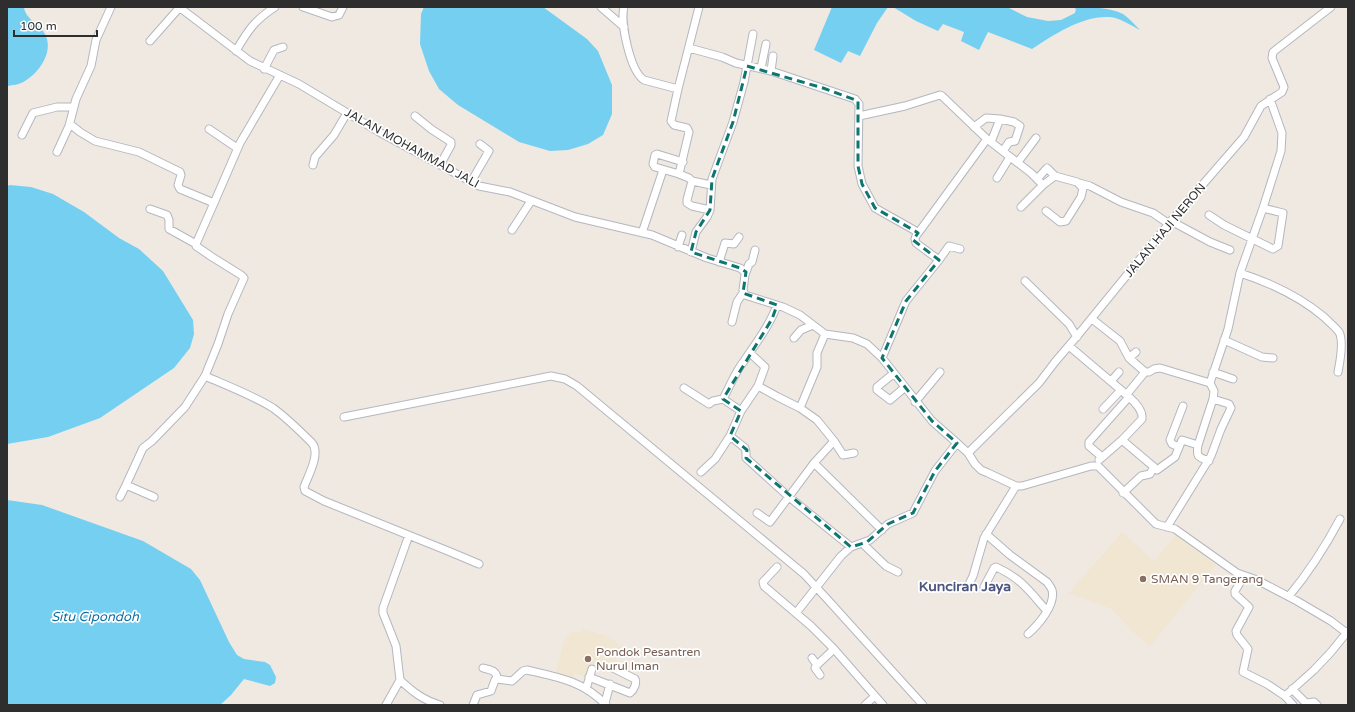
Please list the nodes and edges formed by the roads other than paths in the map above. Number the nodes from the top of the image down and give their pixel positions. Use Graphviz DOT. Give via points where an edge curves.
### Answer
graph roads {
  1 [pos="111,7"];
  2 [pos="180,7"];
  3 [pos="276,7"];
  4 [pos="303,7"];
  5 [pos="343,7"];
  6 [pos="600,7"];
  7 [pos="624,7"];
  8 [pos="699,7"];
  9 [pos="1332,7"];
  10 [pos="624,27"];
  11 [pos="753,34"];
  12 [pos="150,41"];
  13 [pos="766,44"];
  14 [pos="283,47"];
  15 [pos="689,48"];
  16 [pos="236,51"];
  17 [pos="773,56"];
  18 [pos="746,66"];
  19 [pos="264,68"];
  20 [pos="761,68"];
  21 [pos="771,71"];
  22 [pos="280,75"];
  23 [pos="678,89"];
  24 [pos="1270,99"];
  25 [pos="74,107"];
  26 [pos="347,113"];
  27 [pos="415,116"];
  28 [pos="859,116"];
  29 [pos="1000,119"];
  30 [pos="70,124"];
  31 [pos="974,127"];
  32 [pos="209,129"];
  33 [pos="22,135"];
  34 [pos="1036,138"];
  35 [pos="989,141"];
  36 [pos="480,144"];
  37 [pos="237,148"];
  38 [pos="1003,151"];
  39 [pos="57,152"];
  40 [pos="1010,157"];
  41 [pos="683,162"];
  42 [pos="1018,162"];
  43 [pos="313,165"];
  44 [pos="440,166"];
  45 [pos="663,170"];
  46 [pos="679,174"];
  47 [pos="1055,176"];
  48 [pos="996,178"];
  49 [pos="1037,179"];
  50 [pos="692,180"];
  51 [pos="471,182"];
  52 [pos="1077,182"];
  53 [pos="711,185"];
  54 [pos="1043,185"];
  55 [pos="531,200"];
  56 [pos="214,203"];
  57 [pos="1021,206"];
  58 [pos="1263,208"];
  59 [pos="150,209"];
  60 [pos="710,210"];
  61 [pos="1046,211"];
  62 [pos="1209,215"];
  63 [pos="1170,223"];
  64 [pos="512,230"];
  65 [pos="642,232"];
  66 [pos="918,233"];
  67 [pos="682,235"];
  68 [pos="739,237"];
  69 [pos="1252,239"];
  70 [pos="196,244"];
  71 [pos="678,247"];
  72 [pos="960,249"];
  73 [pos="755,250"];
  74 [pos="1230,250"];
  75 [pos="691,252"];
  76 [pos="939,260"];
  77 [pos="719,262"];
  78 [pos="1240,273"];
  79 [pos="745,275"];
  80 [pos="1025,281"];
  81 [pos="743,293"];
  82 [pos="777,305"];
  83 [pos="1092,319"];
  84 [pos="732,322"];
  85 [pos="813,324"];
  86 [pos="825,334"];
  87 [pos="1077,337"];
  88 [pos="794,338"];
  89 [pos="1224,340"];
  90 [pos="1345,342"];
  91 [pos="1069,346"];
  92 [pos="750,352"];
  93 [pos="1136,352"];
  94 [pos="882,358"];
  95 [pos="1129,358"];
  96 [pos="1273,358"];
  97 [pos="940,372"];
  98 [pos="1119,372"];
  99 [pos="1145,372"];
  100 [pos="1213,372"];
  101 [pos="1338,372"];
  102 [pos="893,374"];
  103 [pos="205,376"];
  104 [pos="1233,379"];
  105 [pos="1111,381"];
  106 [pos="1210,383"];
  107 [pos="758,386"];
  108 [pos="684,388"];
  109 [pos="904,388"];
  110 [pos="1125,394"];
  111 [pos="723,399"];
  112 [pos="1213,399"];
  113 [pos="915,402"];
  114 [pos="1183,406"];
  115 [pos="800,408"];
  116 [pos="1103,409"];
  117 [pos="741,411"];
  118 [pos="344,417"];
  119 [pos="730,436"];
  120 [pos="1122,440"];
  121 [pos="834,441"];
  122 [pos="957,442"];
  123 [pos="1198,445"];
  124 [pos="1179,447"];
  125 [pos="854,453"];
  126 [pos="968,453"];
  127 [pos="1102,457"];
  128 [pos="1209,461"];
  129 [pos="814,463"];
  130 [pos="1093,466"];
  131 [pos="1154,467"];
  132 [pos="701,472"];
  133 [pos="126,485"];
  134 [pos="1016,486"];
  135 [pos="1123,493"];
  136 [pos="120,497"];
  137 [pos="154,497"];
  138 [pos="789,497"];
  139 [pos="757,513"];
  140 [pos="1340,519"];
  141 [pos="1167,527"];
  142 [pos="882,530"];
  143 [pos="986,534"];
  144 [pos="409,535"];
  145 [pos="863,544"];
  146 [pos="852,547"];
  147 [pos="479,564"];
  148 [pos="777,568"];
  149 [pos="898,572"];
  150 [pos="1244,576"];
  151 [pos="970,582"];
  152 [pos="816,587"];
  153 [pos="984,587"];
  154 [pos="1289,596"];
  155 [pos="1047,611"];
  156 [pos="796,613"];
  157 [pos="1348,633"];
  158 [pos="1028,634"];
  159 [pos="834,650"];
  160 [pos="812,658"];
  161 [pos="817,665"];
  162 [pos="483,668"];
  163 [pos="613,668"];
  164 [pos="592,669"];
  165 [pos="820,675"];
  166 [pos="589,677"];
  167 [pos="497,679"];
  168 [pos="400,680"];
  169 [pos="610,684"];
  170 [pos="586,688"];
  171 [pos="1292,689"];
  172 [pos="875,696"];
  173 [pos="1285,696"];
  174 [pos="606,704"];
  175 [pos="386,705"];
  176 [pos="440,705"];
  177 [pos="473,705"];
  178 [pos="864,705"];
  179 [pos="883,705"];
  180 [pos="923,705"];
  181 [pos="1293,705"];
  182 [pos="1317,705"];
  1 -- 25 [label="street" via="96,40 91,66"];
  2 -- 12 [label="street"];
  2 -- 16 [label="street, JALAN MOHAMMAD JALI"];
  3 -- 16 [label="street" via="251,26"];
  4 -- 5 [label="street" via="332,17 338,15"];
  6 -- 10 [label="street"];
  7 -- 10 [label="street"];
  8 -- 15 [label="street"];
  9 -- 24 [label="street, JALAN HAJI NERON" via="1272,54 1284,87 1282,92"];
  10 -- 23 [label="street" via="632,64 639,77"];
  11 -- 18 [label="street"];
  13 -- 20 [label="street"];
  14 -- 19 [label="street" via="274,50"];
  15 -- 18 [label="street"];
  15 -- 23 [label="street"];
  16 -- 19 [label="street, JALAN MOHAMMAD JALI"];
  17 -- 21 [label="street"];
  18 -- 20 [label="street"];
  18 -- 53 [label="street" via="733,122"];
  19 -- 22 [label="street, JALAN MOHAMMAD JALI"];
  20 -- 21 [label="street"];
  21 -- 28 [label="street" via="855,99 859,104"];
  22 -- 26 [label="street, JALAN MOHAMMAD JALI"];
  22 -- 37 [label="street"];
  23 -- 41 [label="street" via="671,121 674,125 688,128"];
  24 -- 58 [label="street" via="1280,125 1282,139 1279,160"];
  24 -- 63 [label="street, JALAN HAJI NERON" via="1258,109 1244,137"];
  25 -- 30 [label="street"];
  25 -- 33 [label="street" via="57,107 33,113"];
  26 -- 43 [label="street" via="334,135 315,157"];
  26 -- 44 [label="street, JALAN MOHAMMAD JALI"];
  27 -- 44 [label="street" via="451,142"];
  28 -- 31 [label="street" via="940,95"];
  28 -- 66 [label="street" via="858,166 862,184 875,208"];
  29 -- 31 [label="street" via="986,118"];
  29 -- 35 [label="street"];
  29 -- 38 [label="street" via="1020,126 1015,141 1009,142"];
  30 -- 39 [label="street"];
  30 -- 56 [label="street" via="95,140 139,152 180,172 180,188"];
  31 -- 35 [label="street"];
  32 -- 37 [label="street"];
  34 -- 42 [label="street"];
  35 -- 38 [label="street"];
  35 -- 66 [label="street"];
  36 -- 51 [label="street" via="489,151"];
  37 -- 56 [label="street"];
  38 -- 40 [label="street"];
  40 -- 42 [label="street"];
  40 -- 48 [label="street"];
  41 -- 45 [label="street" via="657,154 653,166"];
  41 -- 46 [label="street"];
  42 -- 49 [label="street"];
  44 -- 51 [label="street, JALAN MOHAMMAD JALI"];
  45 -- 46 [label="street"];
  45 -- 65 [label="street"];
  46 -- 50 [label="street"];
  47 -- 49 [label="street" via="1047,168"];
  47 -- 52 [label="street"];
  47 -- 54 [label="street"];
  49 -- 54 [label="street"];
  50 -- 53 [label="street"];
  50 -- 60 [label="street" via="687,203"];
  51 -- 55 [label="street, JALAN MOHAMMAD JALI" via="484,188 506,191"];
  52 -- 61 [label="street" via="1083,188 1083,193 1066,221 1060,222"];
  52 -- 63 [label="street" via="1121,202 1154,213"];
  53 -- 60 [label="street"];
  54 -- 57 [label="street"];
  55 -- 64 [label="street"];
  55 -- 65 [label="street, JALAN MOHAMMAD JALI" via="575,217"];
  56 -- 70 [label="street"];
  58 -- 69 [label="street"];
  58 -- 69 [label="street" via="1283,213 1278,246 1272,249"];
  59 -- 70 [label="street" via="167,215 169,229"];
  60 -- 75 [label="street" via="696,232"];
  62 -- 69 [label="street"];
  63 -- 74 [label="street"];
  63 -- 83 [label="street, JALAN HAJI NERON"];
  65 -- 71 [label="street, JALAN MOHAMMAD JALI"];
  66 -- 76 [label="street" via="914,239 916,243"];
  67 -- 71 [label="street"];
  68 -- 77 [label="street" via="734,244 725,244"];
  69 -- 78 [label="street"];
  70 -- 103 [label="street" via="198,248 244,278"];
  71 -- 75 [label="street, JALAN MOHAMMAD JALI"];
  72 -- 76 [label="street" via="949,246"];
  73 -- 79 [label="street"];
  75 -- 77 [label="street, JALAN MOHAMMAD JALI"];
  76 -- 94 [label="street" via="906,301"];
  77 -- 79 [label="street, JALAN MOHAMMAD JALI" via="740,268"];
  78 -- 89 [label="street"];
  78 -- 90 [label="street" via="1280,287 1301,300 1330,322"];
  79 -- 81 [label="street"];
  80 -- 87 [label="street" via="1069,324"];
  81 -- 82 [label="street"];
  81 -- 84 [label="street" via="737,302"];
  82 -- 85 [label="street"];
  82 -- 92 [label="street" via="772,319"];
  83 -- 87 [label="street, JALAN HAJI NERON"];
  83 -- 95 [label="street" via="1120,341"];
  85 -- 86 [label="street"];
  85 -- 88 [label="street" via="801,330"];
  86 -- 94 [label="street" via="861,340"];
  86 -- 115 [label="street" via="817,353 817,367"];
  87 -- 91 [label="street, JALAN HAJI NERON"];
  89 -- 96 [label="street" via="1262,357"];
  89 -- 100 [label="street"];
  90 -- 101 [label="street"];
  91 -- 105 [label="street"];
  91 -- 126 [label="street, JALAN HAJI NERON" via="1036,387"];
  92 -- 107 [label="street" via="766,367"];
  92 -- 111 [label="street"];
  93 -- 95 [label="street"];
  94 -- 102 [label="street"];
  95 -- 99 [label="street"];
  97 -- 113 [label="street"];
  98 -- 105 [label="street"];
  99 -- 106 [label="street" via="1160,368"];
  99 -- 110 [label="street"];
  100 -- 104 [label="street"];
  100 -- 106 [label="street"];
  102 -- 109 [label="street"];
  102 -- 109 [label="street" via="877,387 877,390 890,400"];
  103 -- 133 [label="street" via="185,407 143,448"];
  103 -- 144 [label="street" via="272,408 291,422 315,446 316,453 304,487 305,491"];
  105 -- 110 [label="street"];
  106 -- 112 [label="street" via="1214,390"];
  107 -- 115 [label="street"];
  107 -- 117 [label="street"];
  108 -- 111 [label="street" via="709,404"];
  109 -- 113 [label="street"];
  110 -- 116 [label="street"];
  110 -- 120 [label="street" via="1136,404 1143,417"];
  110 -- 127 [label="street" via="1089,442 1089,446"];
  111 -- 117 [label="street"];
  112 -- 123 [label="street"];
  112 -- 128 [label="street" via="1229,404 1231,408"];
  113 -- 122 [label="street" via="932,421"];
  114 -- 124 [label="street" via="1170,440"];
  115 -- 121 [label="street" via="817,420"];
  117 -- 119 [label="street"];
  118 -- 152 [label="street" via="550,376 565,379 577,386 804,574"];
  119 -- 132 [label="street" via="715,458"];
  119 -- 138 [label="street" via="745,448 746,458"];
  120 -- 127 [label="street"];
  120 -- 131 [label="street"];
  121 -- 125 [label="street" via="843,455"];
  121 -- 129 [label="street"];
  122 -- 126 [label="street"];
  122 -- 142 [label="street" via="935,471 913,513 888,524"];
  123 -- 124 [label="street" via="1182,440"];
  123 -- 128 [label="street" via="1197,455"];
  124 -- 131 [label="street" via="1174,458 1157,470"];
  126 -- 134 [label="street" via="981,470"];
  127 -- 130 [label="street"];
  128 -- 141 [label="street"];
  129 -- 138 [label="street"];
  129 -- 142 [label="street"];
  130 -- 134 [label="street" via="1028,485"];
  130 -- 135 [label="street" via="1101,468"];
  131 -- 135 [label="street" via="1150,474 1141,476"];
  133 -- 136 [label="street"];
  133 -- 137 [label="street"];
  134 -- 143 [label="street"];
  135 -- 141 [label="street" via="1152,521"];
  138 -- 139 [label="street" via="770,522"];
  138 -- 146 [label="street"];
  140 -- 154 [label="street" via="1317,559"];
  141 -- 150 [label="street" via="1178,531"];
  142 -- 145 [label="street"];
  143 -- 151 [label="street"];
  143 -- 155 [label="street" via="1051,587"];
  144 -- 147 [label="street"];
  144 -- 168 [label="street" via="383,608 396,646"];
  145 -- 146 [label="street"];
  145 -- 149 [label="street" via="886,566"];
  146 -- 152 [label="street"];
  148 -- 156 [label="street" via="763,584"];
  150 -- 154 [label="street"];
  150 -- 173 [label="street" via="1235,591 1249,607 1236,631 1248,649 1243,672"];
  152 -- 156 [label="street"];
  152 -- 180 [label="street"];
  153 -- 155 [label="street" via="996,567 1020,581"];
  154 -- 157 [label="street"];
  155 -- 158 [label="street"];
  156 -- 159 [label="street"];
  157 -- 171 [label="street" via="1314,670"];
  159 -- 161 [label="street"];
  159 -- 172 [label="street"];
  160 -- 161 [label="street"];
  161 -- 165 [label="street" via="815,668"];
  162 -- 167 [label="street" via="495,671"];
  163 -- 169 [label="street" via="635,679 636,683 633,692 630,693"];
  164 -- 166 [label="street"];
  166 -- 169 [label="street"];
  166 -- 170 [label="street"];
  167 -- 170 [label="street" via="512,682 527,670 564,678"];
  167 -- 177 [label="street" via="491,691 478,695"];
  168 -- 175 [label="street"];
  168 -- 176 [label="street" via="418,696"];
  169 -- 174 [label="street"];
  170 -- 174 [label="street"];
  171 -- 173 [label="street"];
  171 -- 182 [label="street" via="1304,702 1314,702"];
  172 -- 178 [label="street"];
  172 -- 179 [label="street"];
  173 -- 181 [label="street"];
}
